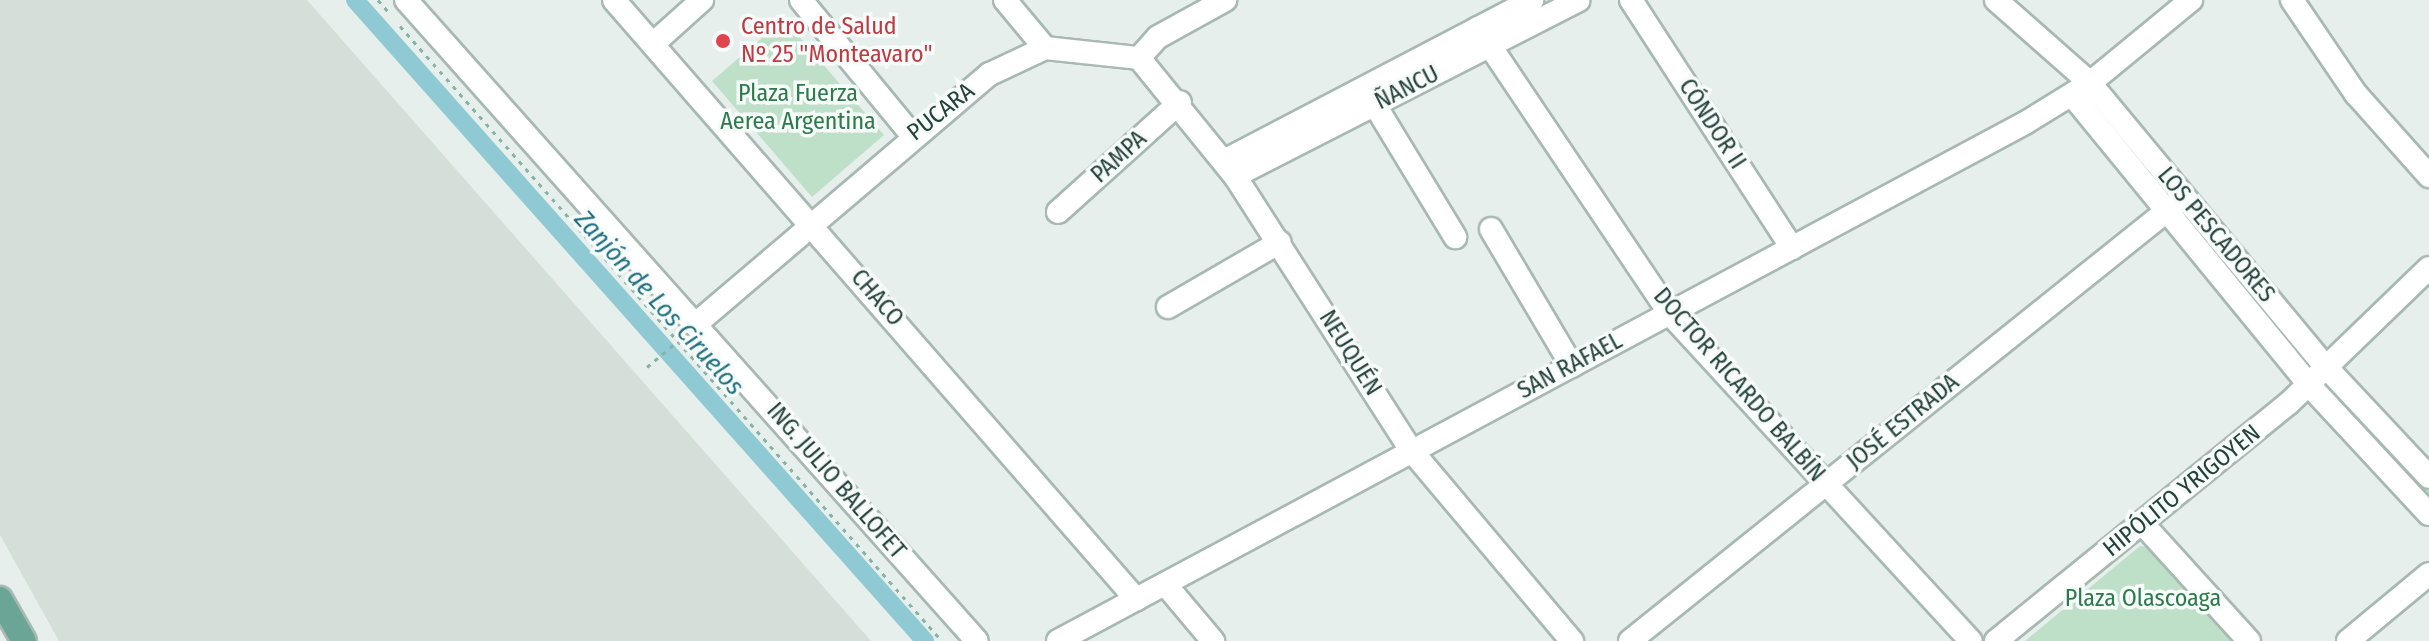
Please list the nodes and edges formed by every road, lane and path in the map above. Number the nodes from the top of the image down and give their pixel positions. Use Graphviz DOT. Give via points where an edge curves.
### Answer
graph roads {
  1 [pos="378,0"];
  2 [pos="406,0"];
  3 [pos="614,0"];
  4 [pos="702,0"];
  5 [pos="801,0"];
  6 [pos="1005,0"];
  7 [pos="1532,0"];
  8 [pos="1579,0"];
  9 [pos="1631,0"];
  10 [pos="1996,0"];
  11 [pos="2191,0"];
  12 [pos="2292,0"];
  13 [pos="1217,2"];
  14 [pos="1484,37"];
  15 [pos="653,44"];
  16 [pos="1045,48"];
  17 [pos="1139,58"];
  18 [pos="2081,89"];
  19 [pos="1369,96"];
  20 [pos="1180,102"];
  21 [pos="911,134"];
  22 [pos="1230,168"];
  23 [pos="2429,176"];
  24 [pos="2175,204"];
  25 [pos="1058,212"];
  26 [pos="811,220"];
  27 [pos="1491,229"];
  28 [pos="1455,237"];
  29 [pos="1280,242"];
  30 [pos="1792,248"];
  31 [pos="2429,268"];
  32 [pos="1168,307"];
  33 [pos="1670,314"];
  34 [pos="697,323"];
  35 [pos="676,342"];
  36 [pos="1572,366"];
  37 [pos="647,367"];
  38 [pos="2327,368"];
  39 [pos="2309,385"];
  40 [pos="1411,450"];
  41 [pos="2429,477"];
  42 [pos="1825,484"];
  43 [pos="2429,514"];
  44 [pos="2142,523"];
  45 [pos="2429,574"];
  46 [pos="1165,584"];
  47 [pos="0,599"];
  48 [pos="1136,599"];
  49 [pos="24,641"];
  50 [pos="942,641"];
  51 [pos="977,641"];
  52 [pos="1058,641"];
  53 [pos="1213,641"];
  54 [pos="1572,641"];
  55 [pos="1630,641"];
  56 [pos="1971,641"];
  57 [pos="1996,641"];
  58 [pos="2249,641"];
  59 [pos="2348,641"];
  1 -- 50 [label="path"];
  2 -- 34 [label="street, ING. JULIO BALLOFET"];
  3 -- 15 [label="street, CHACO"];
  4 -- 15 [label="street"];
  5 -- 21 [label="street"];
  6 -- 16 [label="street"];
  7 -- 14 [label="street, ÑANCU"];
  8 -- 14 [label="street, ÑANCU"];
  9 -- 30 [label="street, CÓNDOR II"];
  10 -- 18 [label="street, LOS PESCADORES"];
  11 -- 18 [label="street, SAN RAFAEL"];
  12 -- 23 [label="street" via="2356,94"];
  13 -- 17 [label="street" via="1158,37"];
  14 -- 19 [label="street, ÑANCU"];
  14 -- 33 [label="street, DOCTOR RICARDO BALBÍN"];
  15 -- 26 [label="street, CHACO"];
  16 -- 17 [label="street"];
  16 -- 21 [label="street, PUCARA" via="990,74"];
  17 -- 20 [label="street, NEUQUÉN"];
  18 -- 24 [label="street, LOS PESCADORES"];
  18 -- 30 [label="street, SAN RAFAEL"];
  19 -- 22 [label="street, ÑANCU"];
  19 -- 28 [label="street"];
  20 -- 22 [label="street, NEUQUÉN"];
  20 -- 25 [label="street, PAMPA"];
  21 -- 26 [label="street, PUCARA"];
  22 -- 29 [label="street, NEUQUÉN"];
  24 -- 38 [label="street, LOS PESCADORES"];
  24 -- 39 [label="street, LOS PESCADORES"];
  24 -- 42 [label="street, JOSÉ ESTRADA"];
  26 -- 34 [label="street, PUCARA"];
  26 -- 48 [label="street, CHACO"];
  27 -- 36 [label="street"];
  29 -- 32 [label="street"];
  29 -- 40 [label="street, NEUQUÉN"];
  30 -- 33 [label="street, SAN RAFAEL"];
  31 -- 38 [label="street, HIPÓLITO YRIGOYEN"];
  33 -- 36 [label="street, SAN RAFAEL"];
  33 -- 42 [label="street, DOCTOR RICARDO BALBÍN"];
  34 -- 51 [label="street, ING. JULIO BALLOFET"];
  35 -- 37 [label="path"];
  36 -- 40 [label="street, SAN RAFAEL"];
  38 -- 39 [label="street, HIPÓLITO YRIGOYEN"];
  38 -- 41 [label="street, LOS PESCADORES"];
  39 -- 43 [label="street, LOS PESCADORES"];
  39 -- 44 [label="street, HIPÓLITO YRIGOYEN"];
  40 -- 46 [label="street, SAN RAFAEL"];
  40 -- 54 [label="street, NEUQUÉN"];
  42 -- 55 [label="street, JOSÉ ESTRADA"];
  42 -- 56 [label="street, DOCTOR RICARDO BALBÍN"];
  44 -- 57 [label="street, HIPÓLITO YRIGOYEN"];
  44 -- 58 [label="street"];
  45 -- 59 [label="street"];
  46 -- 48 [label="street, SAN RAFAEL"];
  46 -- 53 [label="street"];
  47 -- 49 [label="main road"];
  48 -- 52 [label="street, SAN RAFAEL"];
}
